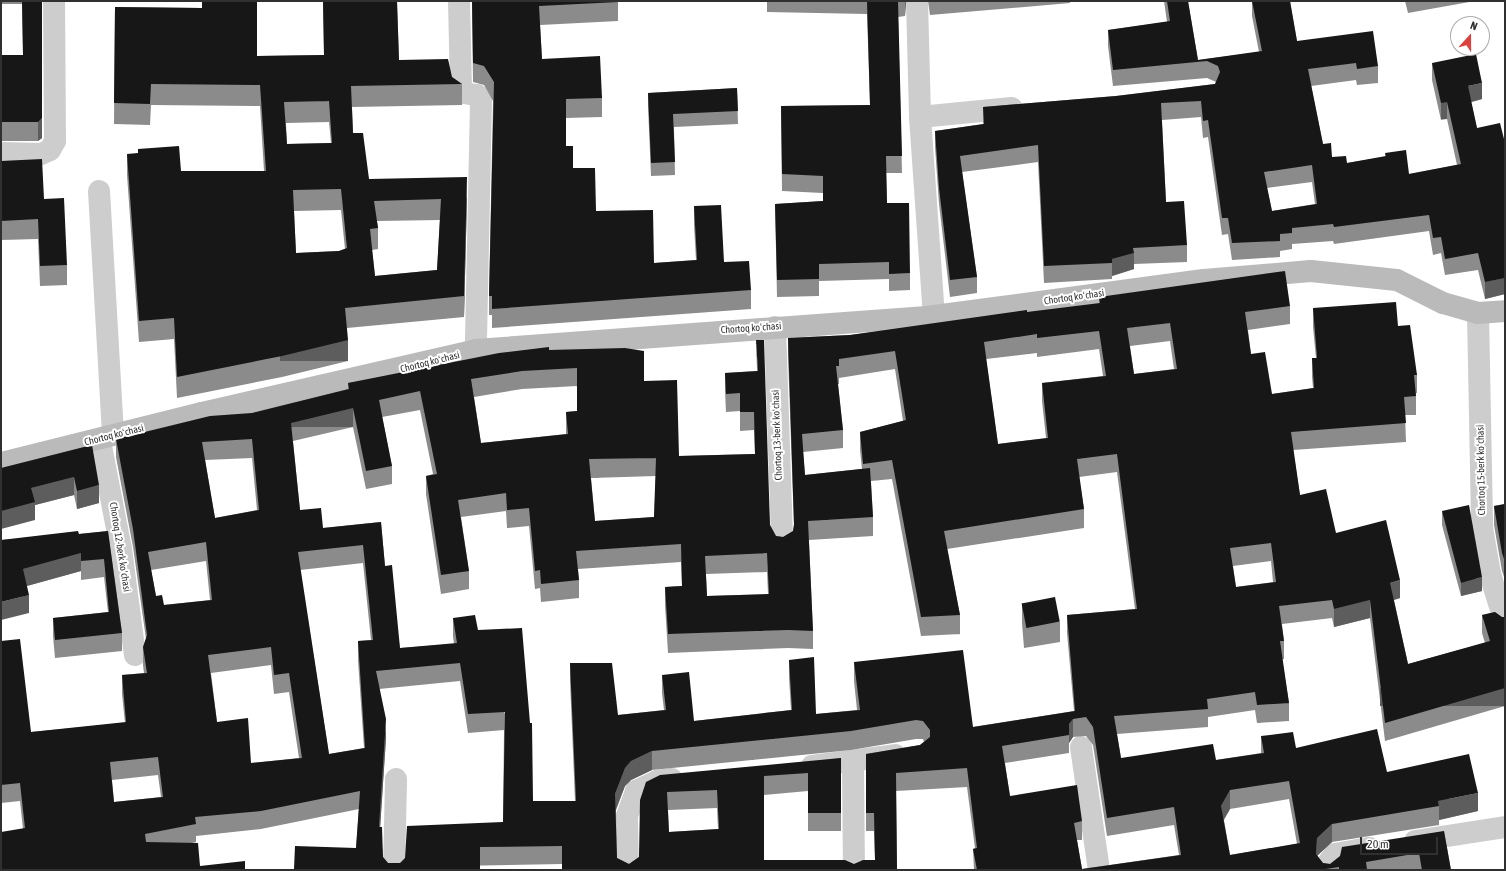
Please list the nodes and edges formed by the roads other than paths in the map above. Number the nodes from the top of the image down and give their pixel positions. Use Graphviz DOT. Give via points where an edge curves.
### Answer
graph roads {
  1 [pos="54,1"];
  2 [pos="459,1"];
  3 [pos="917,1"];
  4 [pos="1029,107"];
  5 [pos="920,117"];
  6 [pos="1,153"];
  7 [pos="99,191"];
  8 [pos="1505,311"];
  9 [pos="1478,313"];
  10 [pos="934,316"];
  11 [pos="775,327"];
  12 [pos="476,350"];
  13 [pos="106,438"];
  14 [pos="1,463"];
  15 [pos="782,543"];
  16 [pos="1505,623"];
  17 [pos="135,655"];
  18 [pos="1081,747"];
  19 [pos="918,751"];
  20 [pos="853,762"];
  21 [pos="791,768"];
  22 [pos="696,777"];
  23 [pos="396,780"];
  24 [pos="1505,827"];
  25 [pos="394,870"];
  26 [pos="628,870"];
  27 [pos="854,870"];
  28 [pos="1100,870"];
  29 [pos="1328,870"];
  1 -- 6 [label="street" via="55,141 50,150 41,154"];
  2 -- 12 [label="street" via="461,90 477,95 481,101"];
  3 -- 5 [label="street"];
  4 -- 5 [label="street"];
  5 -- 10 [label="street"];
  7 -- 13 [label="street, Chortoq 12-berk koʻchasi"];
  8 -- 9 [label="main road, Chortoq koʻchasi"];
  9 -- 10 [label="main road, Chortoq koʻchasi" via="1443,303 1397,280 1311,271 1204,280"];
  9 -- 16 [label="street, Chortoq 15-berk koʻchasi" via="1482,528 1490,574"];
  10 -- 11 [label="main road, Chortoq koʻchasi"];
  11 -- 12 [label="main road, Chortoq koʻchasi"];
  11 -- 15 [label="street, Chortoq 13-berk koʻchasi"];
  12 -- 13 [label="main road, Chortoq koʻchasi"];
  13 -- 14 [label="main road, Chortoq koʻchasi"];
  13 -- 17 [label="street, Chortoq 12-berk koʻchasi"];
  18 -- 28 [label="street"];
  19 -- 20 [label="street"];
  20 -- 21 [label="street"];
  20 -- 27 [label="street"];
  22 -- 26 [label="street" via="657,781 636,791 627,816"];
  23 -- 25 [label="street"];
  24 -- 29 [label="street" via="1335,854 1327,864"];
}
